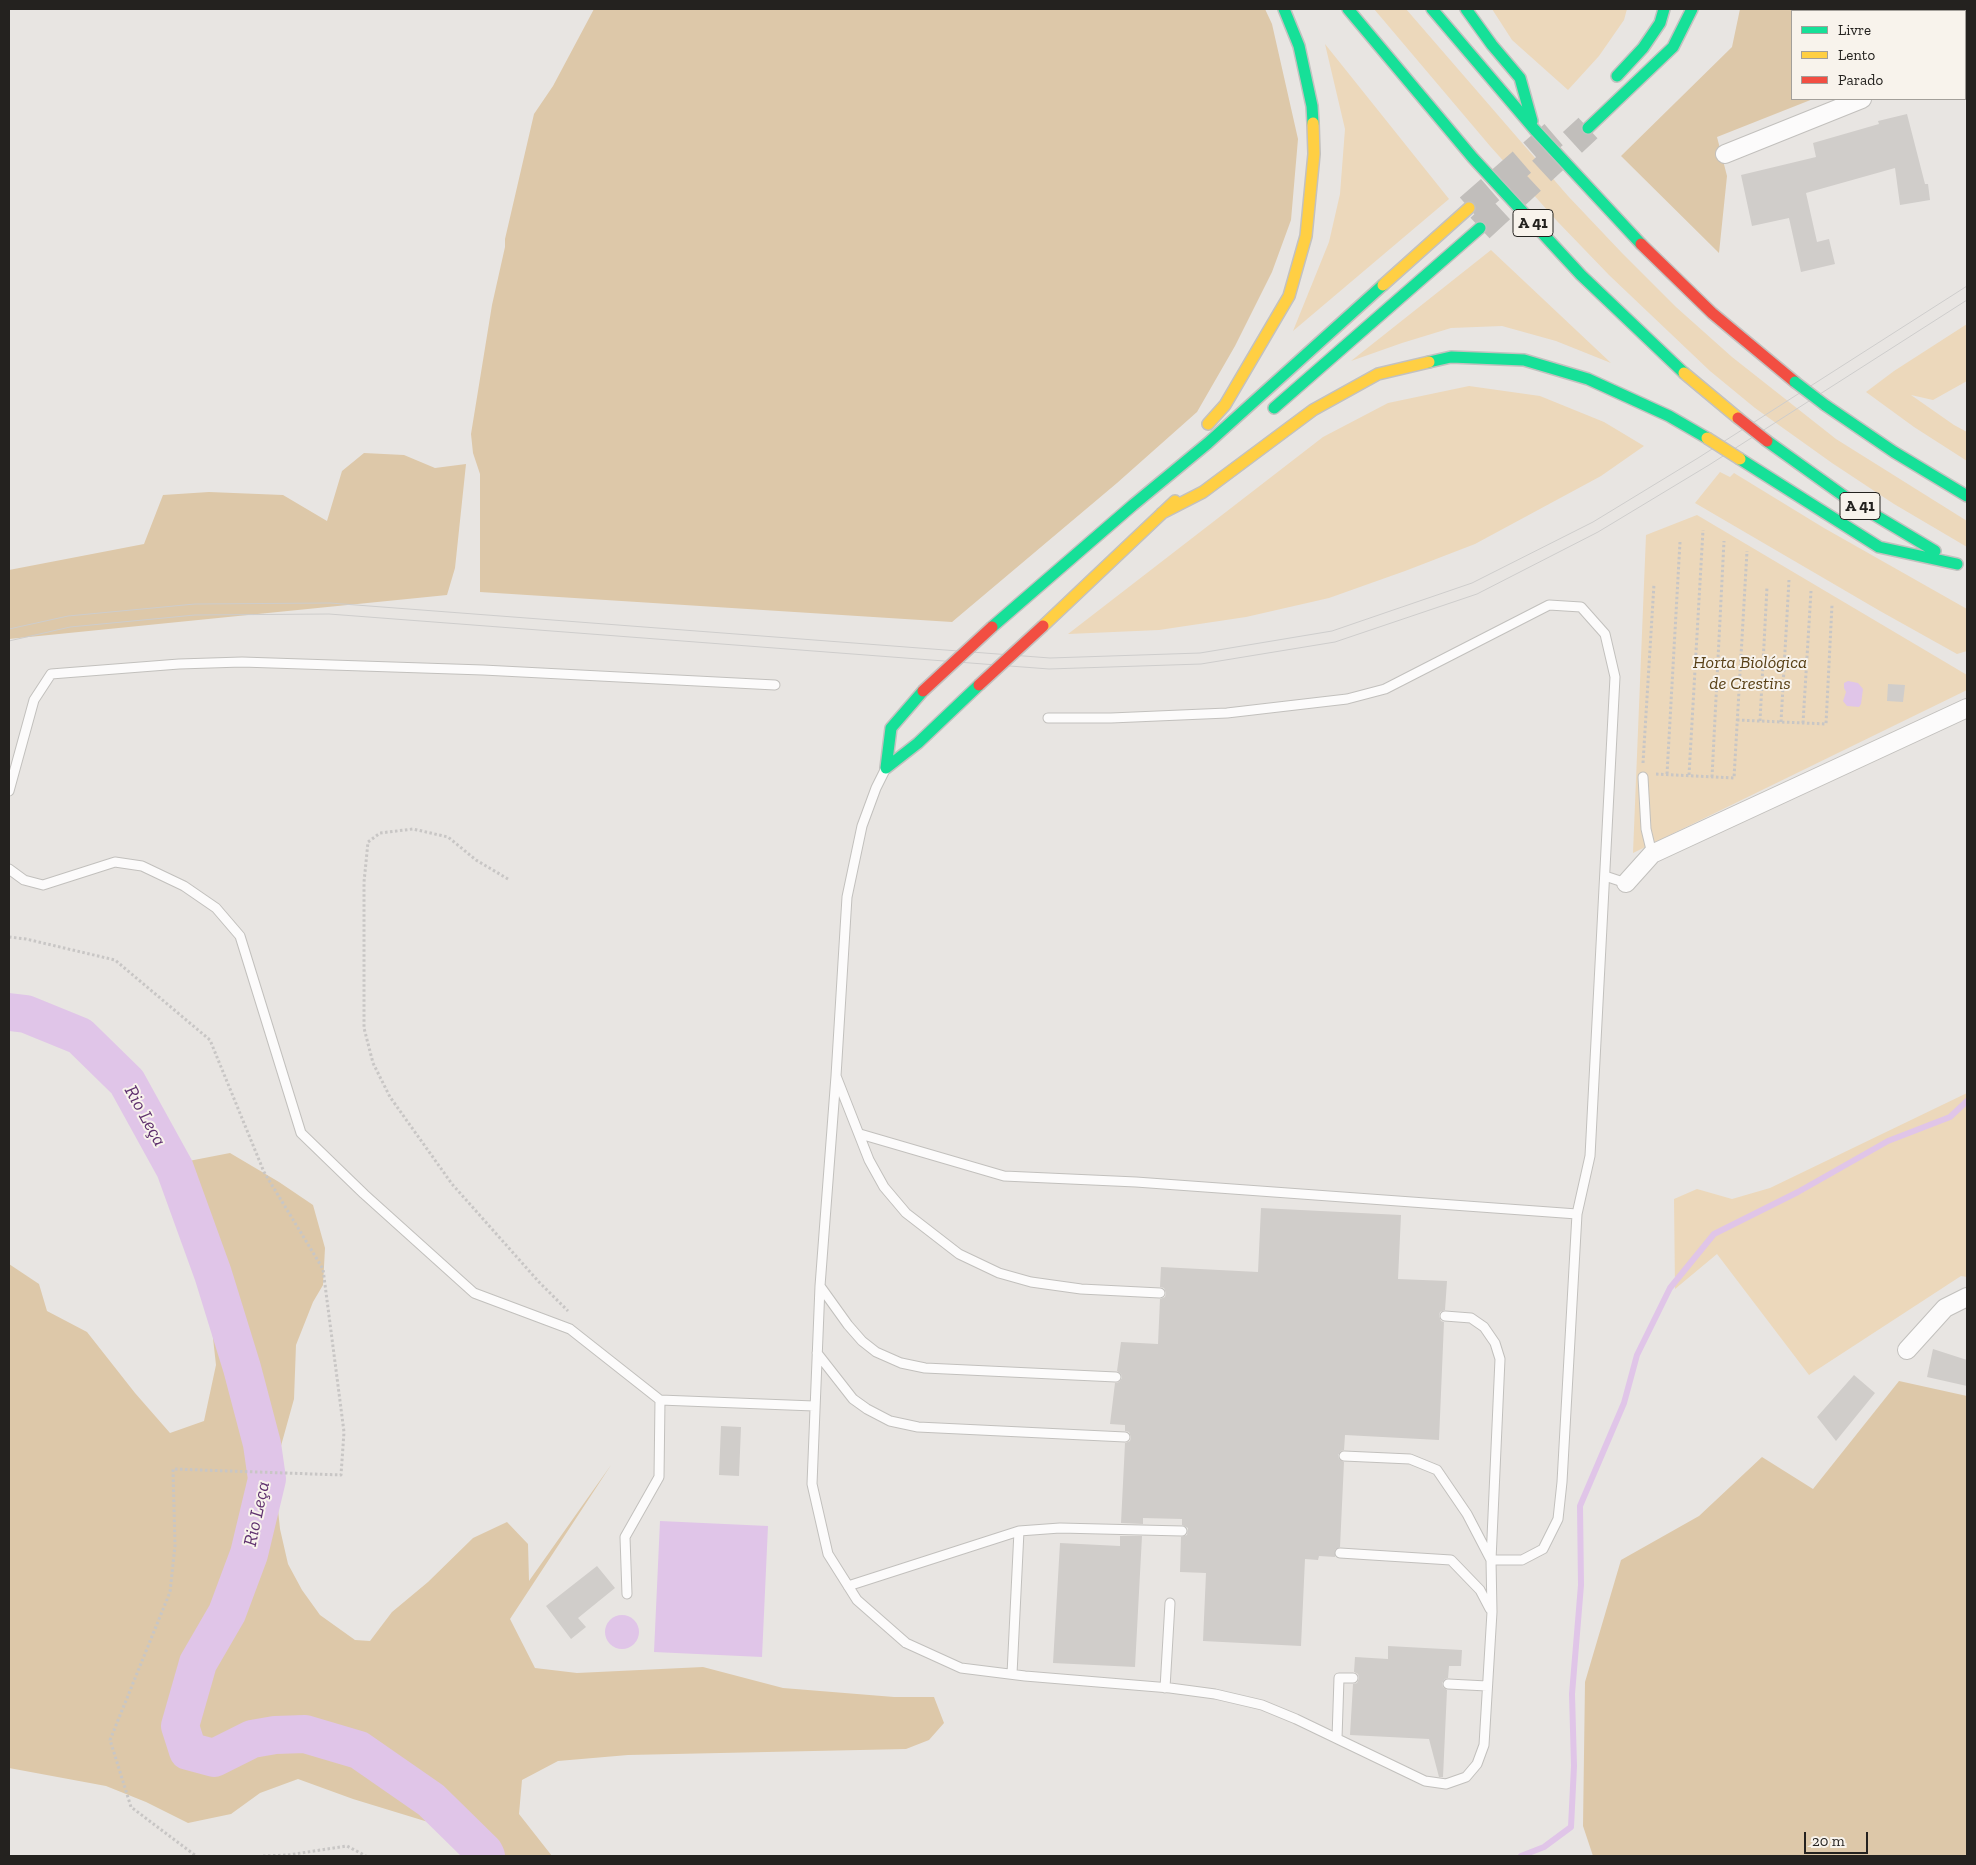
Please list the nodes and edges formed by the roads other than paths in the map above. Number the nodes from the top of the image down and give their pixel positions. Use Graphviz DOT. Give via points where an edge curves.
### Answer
graph roads {
  1 [pos="1284,9"];
  2 [pos="1348,9"];
  3 [pos="1432,9"];
  4 [pos="1466,9"];
  5 [pos="1664,9"];
  6 [pos="1692,9"];
  7 [pos="1605,87"];
  8 [pos="1860,100"];
  9 [pos="1588,128"];
  10 [pos="1535,130"];
  11 [pos="1725,154"];
  12 [pos="1469,208"];
  13 [pos="1480,228"];
  14 [pos="1262,419"];
  15 [pos="1191,486"];
  16 [pos="1153,488"];
  17 [pos="1967,496"];
  18 [pos="1162,513"];
  19 [pos="1962,566"];
  20 [pos="775,685"];
  21 [pos="1967,708"];
  22 [pos="1048,718"];
  23 [pos="886,768"];
  24 [pos="1643,775"];
  25 [pos="9,791"];
  26 [pos="1652,854"];
  27 [pos="9,868"];
  28 [pos="1605,876"];
  29 [pos="1626,883"];
  30 [pos="836,1076"];
  31 [pos="860,1134"];
  32 [pos="1577,1214"];
  33 [pos="820,1286"];
  34 [pos="1160,1293"];
  35 [pos="1967,1297"];
  36 [pos="1445,1316"];
  37 [pos="1907,1350"];
  38 [pos="817,1353"];
  39 [pos="1116,1377"];
  40 [pos="660,1400"];
  41 [pos="814,1406"];
  42 [pos="1125,1437"];
  43 [pos="1344,1456"];
  44 [pos="1019,1531"];
  45 [pos="1182,1532"];
  46 [pos="1340,1553"];
  47 [pos="1491,1560"];
  48 [pos="848,1586"];
  49 [pos="627,1594"];
  50 [pos="1170,1603"];
  51 [pos="1492,1612"];
  52 [pos="1012,1674"];
  53 [pos="1353,1678"];
  54 [pos="1448,1684"];
  55 [pos="1487,1686"];
  56 [pos="1165,1688"];
  57 [pos="1336,1738"];
  1 -- 16 [label="highway" via="1299,46 1312,106 1314,154 1306,236 1289,296 1253,360 1225,405"];
  2 -- 19 [label="highway, A 41, bridge" via="1473,158 1581,275 1680,370 1767,441 1848,498"];
  3 -- 10 [label="highway"];
  4 -- 10 [label="highway" via="1520,78"];
  5 -- 7 [label="highway" via="1660,23 1643,48"];
  6 -- 9 [label="highway" via="1673,46"];
  8 -- 11 [label="street"];
  10 -- 17 [label="highway, bridge" via="1671,274 1737,335 1825,405"];
  12 -- 16 [label="highway" via="1208,443"];
  13 -- 14 [label="highway"];
  15 -- 18 [label="highway"];
  16 -- 23 [label="highway, bridge" via="923,690 891,728"];
  18 -- 19 [label="highway, bridge" via="1203,492 1313,410 1378,374 1450,357 1524,360 1588,379 1669,416 1879,547"];
  18 -- 23 [label="highway, bridge" via="918,743"];
  20 -- 25 [label="lane" via="242,662 51,674 34,700"];
  21 -- 26 [label="street"];
  22 -- 28 [label="lane" via="1227,712 1346,699 1386,690 1549,605 1581,607 1605,634 1615,677"];
  23 -- 30 [label="lane" via="862,826 847,897"];
  24 -- 26 [label="lane" via="1646,829"];
  26 -- 29 [label="street"];
  27 -- 40 [label="lane" via="24,880 43,885 115,862 142,866 184,886 216,908 240,936 301,1133 474,1293 570,1330"];
  28 -- 29 [label="lane"];
  28 -- 32 [label="lane" via="1590,1156"];
  30 -- 31 [label="lane"];
  30 -- 33 [label="lane"];
  31 -- 32 [label="lane" via="1004,1176"];
  31 -- 34 [label="lane" via="884,1188 906,1213 959,1254 999,1273 1031,1282 1081,1289"];
  32 -- 47 [label="lane" via="1558,1519 1543,1548 1522,1560"];
  33 -- 38 [label="lane"];
  33 -- 39 [label="lane" via="862,1340 876,1352 900,1362 924,1368"];
  35 -- 37 [label="street" via="1945,1308"];
  36 -- 47 [label="lane" via="1471,1318 1484,1327 1495,1343 1500,1359"];
  38 -- 41 [label="lane"];
  38 -- 42 [label="lane" via="853,1399 890,1421 918,1427"];
  40 -- 41 [label="lane"];
  40 -- 49 [label="lane" via="658,1477 625,1537"];
  41 -- 48 [label="lane" via="812,1484 828,1554"];
  43 -- 47 [label="lane" via="1410,1459 1437,1470 1468,1514"];
  44 -- 45 [label="lane" via="1060,1528"];
  44 -- 48 [label="lane"];
  44 -- 52 [label="lane"];
  46 -- 51 [label="lane" via="1451,1560 1480,1590"];
  47 -- 51 [label="lane"];
  48 -- 52 [label="lane" via="857,1600 906,1643 961,1668"];
  50 -- 56 [label="lane"];
  51 -- 55 [label="lane"];
  52 -- 56 [label="lane"];
  53 -- 57 [label="lane" via="1339,1678"];
  54 -- 55 [label="lane"];
  55 -- 57 [label="lane" via="1484,1745 1477,1764 1466,1777 1446,1784 1425,1781"];
  56 -- 57 [label="lane" via="1215,1694 1262,1705"];
}
